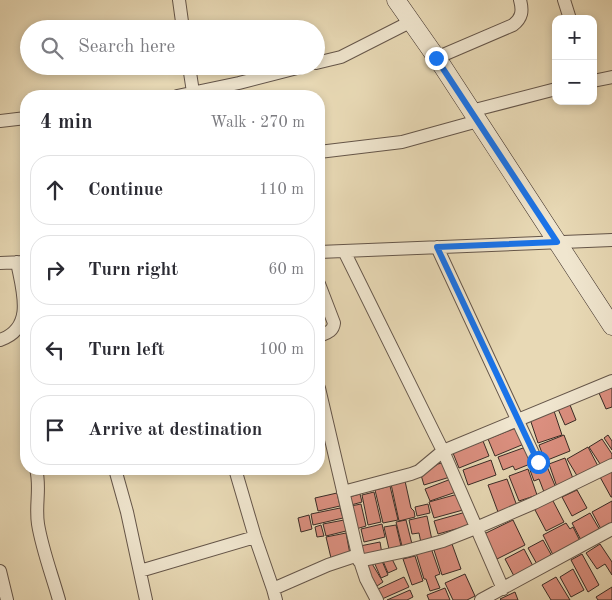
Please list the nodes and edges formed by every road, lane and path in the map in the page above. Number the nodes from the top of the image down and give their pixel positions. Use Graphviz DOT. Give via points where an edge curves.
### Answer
graph roads {
  1 [pos="179,0"];
  2 [pos="396,0"];
  3 [pos="520,0"];
  4 [pos="564,0"];
  5 [pos="569,15"];
  6 [pos="182,20"];
  7 [pos="410,22"];
  8 [pos="436,58"];
  9 [pos="325,61"];
  10 [pos="191,75"];
  11 [pos="272,75"];
  12 [pos="612,77"];
  13 [pos="597,80"];
  14 [pos="194,90"];
  15 [pos="205,90"];
  16 [pos="552,90"];
  17 [pos="474,116"];
  18 [pos="20,119"];
  19 [pos="0,121"];
  20 [pos="325,151"];
  21 [pos="612,240"];
  22 [pos="557,242"];
  23 [pos="437,247"];
  24 [pos="344,250"];
  25 [pos="325,252"];
  26 [pos="20,262"];
  27 [pos="0,263"];
  28 [pos="325,300"];
  29 [pos="20,324"];
  30 [pos="612,326"];
  31 [pos="325,333"];
  32 [pos="0,340"];
  33 [pos="612,381"];
  34 [pos="325,414"];
  35 [pos="518,420"];
  36 [pos="443,451"];
  37 [pos="538,462"];
  38 [pos="612,465"];
  39 [pos="37,475"];
  40 [pos="117,475"];
  41 [pos="237,475"];
  42 [pos="343,492"];
  43 [pos="476,528"];
  44 [pos="612,529"];
  45 [pos="255,537"];
  46 [pos="358,558"];
  47 [pos="0,571"];
  48 [pos="140,571"];
  49 [pos="503,589"];
  50 [pos="275,594"];
  51 [pos="7,600"];
  52 [pos="59,600"];
  53 [pos="146,600"];
  54 [pos="377,600"];
  55 [pos="480,600"];
  1 -- 6 [label="street"];
  2 -- 7 [label="street"];
  3 -- 8 [label="street" via="522,13 520,20 513,25"];
  4 -- 5 [label="street"];
  7 -- 8 [label="street"];
  7 -- 9 [label="street" via="340,57"];
  8 -- 17 [label="street"];
  10 -- 14 [label="street"];
  11 -- 15 [label="street"];
  12 -- 13 [label="street"];
  16 -- 17 [label="street"];
  17 -- 20 [label="street" via="402,142"];
  17 -- 22 [label="street"];
  18 -- 19 [label="street"];
  21 -- 22 [label="street"];
  22 -- 23 [label="street"];
  22 -- 30 [label="street"];
  23 -- 24 [label="street"];
  23 -- 35 [label="street"];
  24 -- 25 [label="street"];
  24 -- 36 [label="street"];
  26 -- 27 [label="street"];
  28 -- 31 [label="street" via="334,323 333,328"];
  29 -- 32 [label="street"];
  33 -- 35 [label="street"];
  34 -- 42 [label="street"];
  35 -- 36 [label="street"];
  35 -- 37 [label="street"];
  36 -- 42 [label="street" via="412,474"];
  36 -- 43 [label="street"];
  38 -- 43 [label="street"];
  39 -- 52 [label="street" via="38,524"];
  40 -- 48 [label="street"];
  41 -- 45 [label="street"];
  42 -- 46 [label="street"];
  43 -- 46 [label="street" via="433,543"];
  43 -- 49 [label="street"];
  44 -- 49 [label="street"];
  45 -- 48 [label="street"];
  45 -- 50 [label="street"];
  46 -- 50 [label="street" via="328,565"];
  46 -- 54 [label="street"];
  47 -- 51 [label="street"];
  48 -- 53 [label="street"];
  49 -- 55 [label="street"];
}
